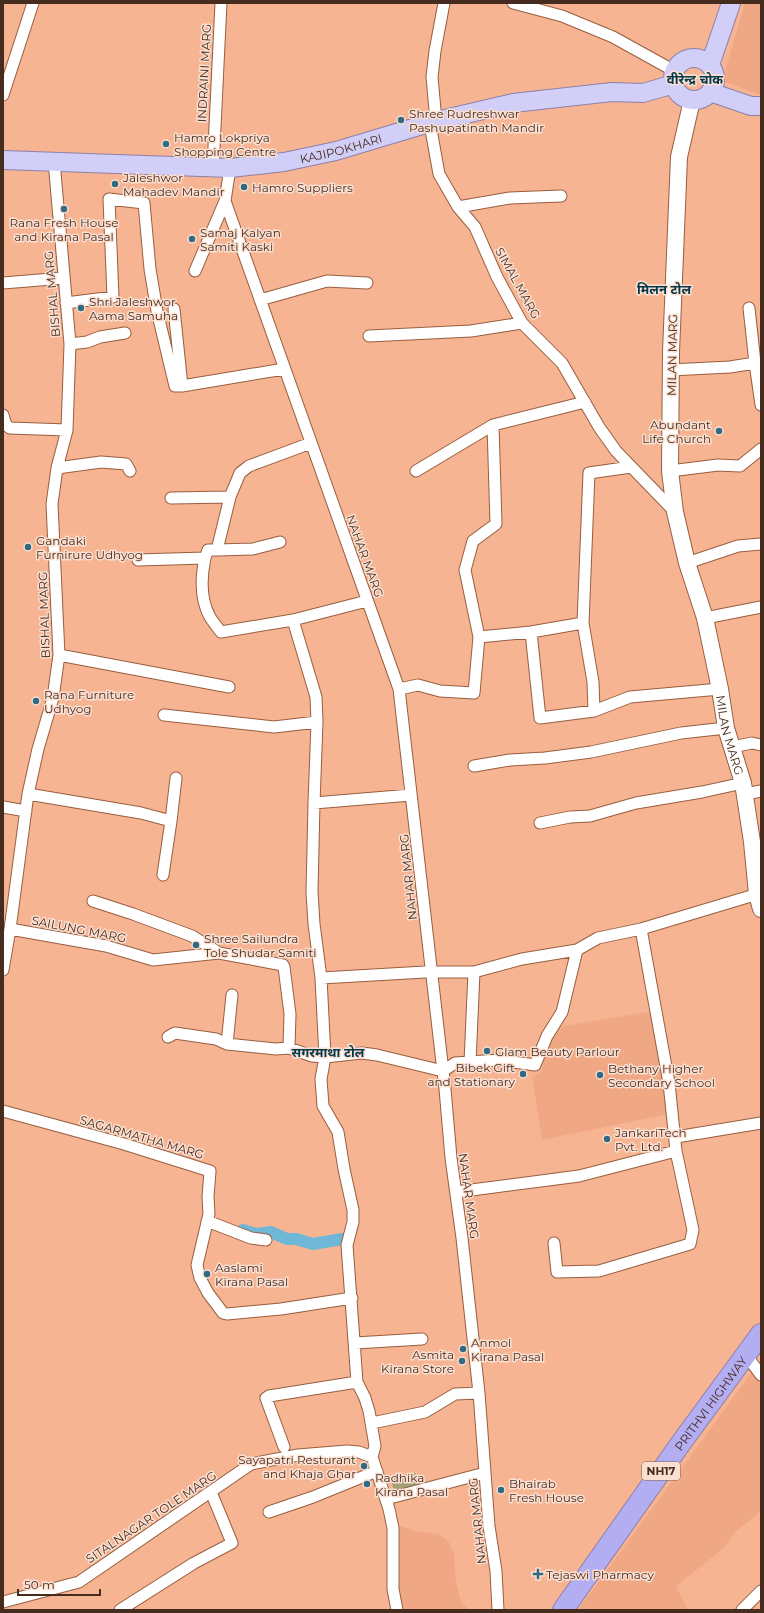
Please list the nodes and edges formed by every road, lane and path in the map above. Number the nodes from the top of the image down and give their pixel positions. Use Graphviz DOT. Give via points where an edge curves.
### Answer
graph roads {
  1 [pos="33,3"];
  2 [pos="221,3"];
  3 [pos="444,3"];
  4 [pos="513,3"];
  5 [pos="731,3"];
  6 [pos="710,65"];
  7 [pos="675,76"];
  8 [pos="710,92"];
  9 [pos="3,95"];
  10 [pos="692,100"];
  11 [pos="761,106"];
  12 [pos="433,123"];
  13 [pos="3,160"];
  14 [pos="54,161"];
  15 [pos="212,168"];
  16 [pos="230,168"];
  17 [pos="561,196"];
  18 [pos="225,202"];
  19 [pos="458,207"];
  20 [pos="195,271"];
  21 [pos="64,278"];
  22 [pos="367,283"];
  23 [pos="3,284"];
  24 [pos="260,300"];
  25 [pos="66,303"];
  26 [pos="749,308"];
  27 [pos="174,309"];
  28 [pos="522,323"];
  29 [pos="125,333"];
  30 [pos="369,336"];
  31 [pos="70,344"];
  32 [pos="755,363"];
  33 [pos="284,369"];
  34 [pos="670,370"];
  35 [pos="182,386"];
  36 [pos="585,402"];
  37 [pos="761,405"];
  38 [pos="3,415"];
  39 [pos="492,424"];
  40 [pos="67,430"];
  41 [pos="311,443"];
  42 [pos="761,449"];
  43 [pos="631,467"];
  44 [pos="57,468"];
  45 [pos="130,471"];
  46 [pos="416,471"];
  47 [pos="670,471"];
  48 [pos="230,497"];
  49 [pos="171,498"];
  50 [pos="675,512"];
  51 [pos="280,542"];
  52 [pos="761,544"];
  53 [pos="217,550"];
  54 [pos="205,558"];
  55 [pos="138,560"];
  56 [pos="687,563"];
  57 [pos="367,601"];
  58 [pos="761,608"];
  59 [pos="704,618"];
  60 [pos="293,620"];
  61 [pos="583,623"];
  62 [pos="531,632"];
  63 [pos="479,637"];
  64 [pos="59,655"];
  65 [pos="229,687"];
  66 [pos="399,689"];
  67 [pos="720,689"];
  68 [pos="594,711"];
  69 [pos="164,715"];
  70 [pos="317,722"];
  71 [pos="726,728"];
  72 [pos="758,743"];
  73 [pos="732,746"];
  74 [pos="474,766"];
  75 [pos="176,778"];
  76 [pos="744,788"];
  77 [pos="761,791"];
  78 [pos="28,794"];
  79 [pos="411,795"];
  80 [pos="314,803"];
  81 [pos="3,807"];
  82 [pos="26,811"];
  83 [pos="171,821"];
  84 [pos="540,822"];
  85 [pos="163,874"];
  86 [pos="760,899"];
  87 [pos="93,900"];
  88 [pos="10,929"];
  89 [pos="641,929"];
  90 [pos="577,950"];
  91 [pos="219,953"];
  92 [pos="4,956"];
  93 [pos="3,970"];
  94 [pos="428,972"];
  95 [pos="474,972"];
  96 [pos="321,978"];
  97 [pos="232,995"];
  98 [pos="168,1037"];
  99 [pos="227,1044"];
  100 [pos="290,1048"];
  101 [pos="325,1057"];
  102 [pos="470,1062"];
  103 [pos="440,1070"];
  104 [pos="3,1111"];
  105 [pos="761,1123"];
  106 [pos="676,1137"];
  107 [pos="676,1150"];
  108 [pos="456,1192"];
  109 [pos="207,1221"];
  110 [pos="266,1240"];
  111 [pos="554,1243"];
  112 [pos="352,1298"];
  113 [pos="761,1334"];
  114 [pos="422,1339"];
  115 [pos="355,1343"];
  116 [pos="746,1355"];
  117 [pos="761,1375"];
  118 [pos="357,1382"];
  119 [pos="479,1393"];
  120 [pos="372,1423"];
  121 [pos="284,1447"];
  122 [pos="372,1457"];
  123 [pos="376,1472"];
  124 [pos="485,1473"];
  125 [pos="211,1492"];
  126 [pos="386,1499"];
  127 [pos="269,1512"];
  128 [pos="761,1591"];
  129 [pos="3,1602"];
  130 [pos="120,1610"];
  131 [pos="397,1610"];
  132 [pos="498,1610"];
  133 [pos="562,1610"];
  134 [pos="742,1610"];
  1 -- 9 [label="street"];
  2 -- 15 [label="street, INDRAINI MARG"];
  3 -- 12 [label="street, SIMAL MARG" via="432,77"];
  4 -- 7 [label="street" via="562,16 613,37 668,68"];
  5 -- 6 [label="main road"];
  6 -- 7 [label="main road" via="699,58 693,58 682,62"];
  6 -- 8 [label="main road" via="715,78"];
  7 -- 10 [label="main road" via="680,95"];
  7 -- 12 [label="main road, KAJIPOKHARI" via="643,93 612,92 513,103"];
  8 -- 10 [label="main road"];
  8 -- 11 [label="main road" via="751,106"];
  10 -- 34 [label="main road, MILAN MARG" via="679,157"];
  12 -- 16 [label="main road, KAJIPOKHARI" via="336,151 284,162"];
  12 -- 19 [label="street, SIMAL MARG" via="439,174"];
  13 -- 14 [label="main road, KAJIPOKHARI"];
  14 -- 15 [label="main road, KAJIPOKHARI"];
  14 -- 21 [label="street, BISHAL MARG"];
  15 -- 16 [label="main road, KAJIPOKHARI"];
  16 -- 18 [label="street, NAHAR MARG"];
  17 -- 19 [label="street" via="510,198"];
  18 -- 20 [label="street"];
  18 -- 24 [label="street, NAHAR MARG"];
  19 -- 28 [label="street, SIMAL MARG" via="475,227 497,277"];
  21 -- 23 [label="street"];
  21 -- 25 [label="street, BISHAL MARG"];
  22 -- 24 [label="street" via="327,281"];
  24 -- 33 [label="street, NAHAR MARG"];
  25 -- 31 [label="street, BISHAL MARG"];
  25 -- 35 [label="street" via="113,297 109,199 144,202 150,269 158,311 175,386"];
  26 -- 32 [label="street"];
  27 -- 35 [label="street"];
  28 -- 30 [label="street" via="470,331"];
  28 -- 36 [label="street, SIMAL MARG" via="562,363"];
  29 -- 31 [label="street"];
  31 -- 40 [label="street, BISHAL MARG"];
  32 -- 34 [label="street"];
  32 -- 37 [label="street"];
  33 -- 35 [label="street"];
  33 -- 41 [label="street, NAHAR MARG"];
  34 -- 47 [label="main road, MILAN MARG"];
  36 -- 39 [label="street"];
  36 -- 43 [label="street, SIMAL MARG" via="616,452"];
  38 -- 40 [label="street" via="6,425 10,428"];
  39 -- 46 [label="street"];
  39 -- 63 [label="street" via="496,524 473,541 465,570"];
  40 -- 44 [label="street, BISHAL MARG"];
  41 -- 48 [label="street" via="249,466 240,473"];
  41 -- 57 [label="street, NAHAR MARG"];
  42 -- 47 [label="street" via="740,466 718,465"];
  43 -- 50 [label="street, SIMAL MARG"];
  43 -- 61 [label="street" via="590,473"];
  44 -- 45 [label="street" via="101,462 126,464"];
  44 -- 64 [label="street, BISHAL MARG" via="52,504"];
  47 -- 50 [label="main road, MILAN MARG"];
  48 -- 49 [label="street"];
  48 -- 53 [label="street"];
  50 -- 56 [label="main road, MILAN MARG"];
  51 -- 53 [label="street" via="253,549"];
  52 -- 56 [label="street" via="738,546"];
  53 -- 54 [label="street" via="208,550"];
  54 -- 55 [label="street"];
  54 -- 60 [label="street" via="201,576 202,593 209,616 221,632"];
  56 -- 59 [label="main road, MILAN MARG"];
  57 -- 60 [label="street"];
  57 -- 66 [label="street, NAHAR MARG"];
  58 -- 59 [label="street"];
  59 -- 67 [label="main road, MILAN MARG"];
  60 -- 70 [label="street" via="316,697"];
  61 -- 62 [label="street"];
  61 -- 68 [label="street" via="593,682"];
  62 -- 63 [label="street"];
  62 -- 68 [label="street" via="540,718"];
  63 -- 66 [label="street" via="474,693 440,691 418,685"];
  64 -- 65 [label="street"];
  64 -- 78 [label="street, BISHAL MARG" via="53,698"];
  66 -- 79 [label="street, NAHAR MARG"];
  67 -- 68 [label="street" via="630,697"];
  67 -- 71 [label="main road, MILAN MARG"];
  69 -- 70 [label="street" via="274,727"];
  70 -- 80 [label="street"];
  71 -- 73 [label="main road, MILAN MARG"];
  71 -- 74 [label="street" via="681,733 591,752"];
  72 -- 73 [label="street"];
  73 -- 76 [label="main road, MILAN MARG"];
  75 -- 83 [label="street"];
  76 -- 77 [label="street"];
  76 -- 84 [label="street" via="702,792 636,804 590,816"];
  76 -- 86 [label="main road, MILAN MARG"];
  78 -- 82 [label="street, BISHAL MARG"];
  78 -- 83 [label="street" via="140,813"];
  79 -- 80 [label="street"];
  79 -- 94 [label="street, NAHAR MARG"];
  80 -- 96 [label="street" via="312,892"];
  81 -- 82 [label="street"];
  82 -- 88 [label="street, BISHAL MARG"];
  83 -- 85 [label="street"];
  86 -- 89 [label="street"];
  87 -- 91 [label="street" via="192,936"];
  88 -- 91 [label="street, SAILUNG MARG" via="106,946 154,960"];
  88 -- 92 [label="street, BISHAL MARG"];
  89 -- 90 [label="street" via="598,938"];
  89 -- 106 [label="street"];
  90 -- 95 [label="street" via="522,959"];
  90 -- 102 [label="street" via="562,1012 535,1065 498,1060"];
  91 -- 100 [label="street, SAILUNG MARG" via="284,966 290,1014"];
  92 -- 93 [label="street, BISHAL MARG"];
  94 -- 95 [label="street"];
  94 -- 96 [label="street"];
  94 -- 103 [label="street, NAHAR MARG"];
  95 -- 102 [label="street"];
  96 -- 101 [label="street"];
  97 -- 99 [label="street"];
  98 -- 99 [label="street" via="175,1033 216,1039"];
  99 -- 100 [label="street"];
  100 -- 101 [label="street" via="312,1056"];
  101 -- 103 [label="street" via="370,1054"];
  101 -- 112 [label="street" via="321,1079 323,1106 338,1132 353,1210 353,1222 347,1245"];
  102 -- 103 [label="street" via="455,1063"];
  103 -- 108 [label="street, NAHAR MARG"];
  104 -- 109 [label="street, SAGARMATHA MARG" via="210,1171"];
  105 -- 106 [label="street"];
  106 -- 107 [label="street"];
  107 -- 108 [label="street" via="579,1176"];
  107 -- 111 [label="street" via="693,1230 690,1244 599,1271 558,1272"];
  108 -- 119 [label="street, NAHAR MARG"];
  109 -- 110 [label="street" via="241,1235"];
  109 -- 112 [label="street, SAGARMATHA MARG" via="197,1265 198,1273 208,1294 223,1313 281,1309"];
  112 -- 115 [label="street"];
  113 -- 116 [label="highway, PRITHVI HIGHWAY / NH17"];
  114 -- 115 [label="street"];
  115 -- 118 [label="street"];
  116 -- 117 [label="street"];
  116 -- 133 [label="highway, PRITHVI HIGHWAY / NH17"];
  118 -- 120 [label="street" via="365,1398"];
  118 -- 121 [label="street" via="266,1398"];
  119 -- 120 [label="street" via="455,1394 425,1412"];
  119 -- 124 [label="street, NAHAR MARG"];
  120 -- 122 [label="street" via="375,1446"];
  122 -- 123 [label="street"];
  122 -- 125 [label="street, SITALNAGAR TOLE MARG" via="347,1451 298,1455 251,1464"];
  123 -- 126 [label="street"];
  123 -- 127 [label="street"];
  124 -- 126 [label="street"];
  124 -- 132 [label="street, NAHAR MARG"];
  125 -- 129 [label="street, SITALNAGAR TOLE MARG" via="79,1582"];
  125 -- 130 [label="street" via="232,1543 194,1563"];
  126 -- 131 [label="street" via="393,1528 393,1589"];
  128 -- 134 [label="street"];
}
